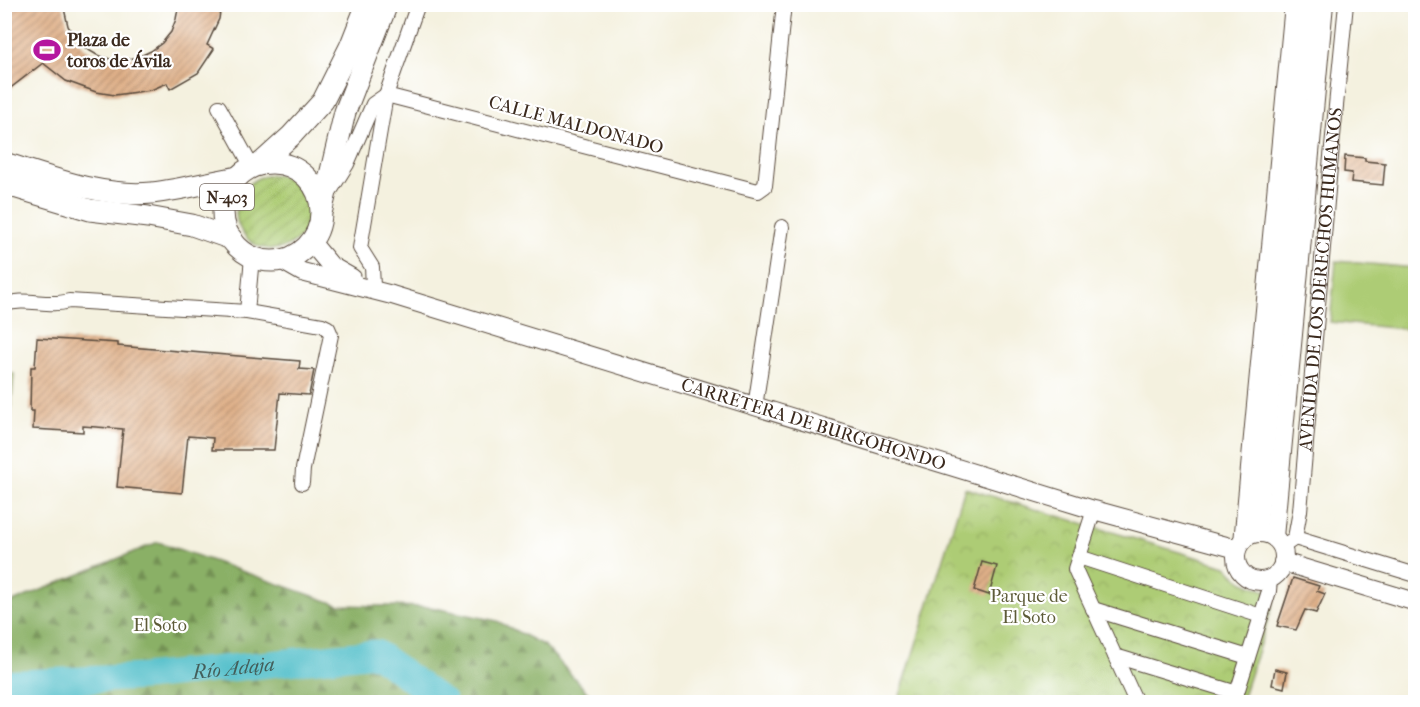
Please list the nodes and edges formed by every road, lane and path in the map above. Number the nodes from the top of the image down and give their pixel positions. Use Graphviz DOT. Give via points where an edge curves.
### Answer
graph roads {
  1 [pos="367,4"];
  2 [pos="387,4"];
  3 [pos="418,4"];
  4 [pos="784,4"];
  5 [pos="1292,4"];
  6 [pos="1307,4"];
  7 [pos="1324,4"];
  8 [pos="1346,4"];
  9 [pos="386,94"];
  10 [pos="219,107"];
  11 [pos="4,163"];
  12 [pos="250,170"];
  13 [pos="4,184"];
  14 [pos="322,208"];
  15 [pos="782,227"];
  16 [pos="232,239"];
  17 [pos="311,242"];
  18 [pos="252,257"];
  19 [pos="281,260"];
  20 [pos="373,286"];
  21 [pos="4,294"];
  22 [pos="392,295"];
  23 [pos="69,302"];
  24 [pos="4,305"];
  25 [pos="247,312"];
  26 [pos="755,407"];
  27 [pos="302,483"];
  28 [pos="1094,510"];
  29 [pos="1278,544"];
  30 [pos="1239,546"];
  31 [pos="1079,557"];
  32 [pos="1416,575"];
  33 [pos="1270,579"];
  34 [pos="1416,602"];
  35 [pos="1093,609"];
  36 [pos="1261,616"];
  37 [pos="1115,656"];
  38 [pos="1248,657"];
  39 [pos="1236,698"];
  40 [pos="1136,702"];
  1 -- 12 [label="highway, N-403" via="323,101 291,136"];
  2 -- 14 [label="highway" via="345,112"];
  3 -- 9 [label="street"];
  4 -- 9 [label="street, CALLE MALDONADO" via="765,186 758,191"];
  5 -- 30 [label="street"];
  6 -- 29 [label="main road"];
  7 -- 29 [label="main road, AVENIDA DE LOS DERECHOS HUMANOS"];
  8 -- 29 [label="street, AVENIDA DE LOS DERECHOS HUMANOS" via="1300,511"];
  9 -- 14 [label="street" via="373,104"];
  9 -- 20 [label="street" via="360,248 372,267"];
  10 -- 12 [label="street"];
  11 -- 12 [label="highway" via="88,188 124,193 151,193"];
  12 -- 14 [label="highway, N-403" via="275,163 291,167 315,188"];
  12 -- 16 [label="highway, N-403" via="228,191 225,224"];
  13 -- 16 [label="highway" via="90,210 192,225"];
  14 -- 17 [label="highway"];
  15 -- 26 [label="street"];
  16 -- 18 [label="highway"];
  17 -- 19 [label="highway"];
  17 -- 20 [label="main road, CARRETERA DE BURGOHONDO" via="331,266"];
  18 -- 19 [label="highway"];
  18 -- 25 [label="street"];
  19 -- 22 [label="main road, CARRETERA DE BURGOHONDO" via="302,272"];
  20 -- 22 [label="main road, CARRETERA DE BURGOHONDO"];
  21 -- 23 [label="street"];
  22 -- 26 [label="main road, CARRETERA DE BURGOHONDO"];
  23 -- 24 [label="street"];
  23 -- 25 [label="street"];
  25 -- 27 [label="street" via="322,325 331,335"];
  26 -- 28 [label="main road, CARRETERA DE BURGOHONDO"];
  28 -- 30 [label="main road, CARRETERA DE BURGOHONDO"];
  28 -- 31 [label="street"];
  29 -- 30 [label="main road" via="1245,538"];
  29 -- 32 [label="street"];
  29 -- 33 [label="main road" via="1280,570"];
  29 -- 34 [label="main road" via="1386,593"];
  30 -- 33 [label="main road" via="1237,564 1246,577"];
  31 -- 35 [label="street" via="1075,569"];
  31 -- 36 [label="street"];
  33 -- 36 [label="street"];
  35 -- 37 [label="street"];
  35 -- 38 [label="street"];
  36 -- 38 [label="street"];
  37 -- 39 [label="street"];
  37 -- 40 [label="street"];
  38 -- 39 [label="street"];
}
